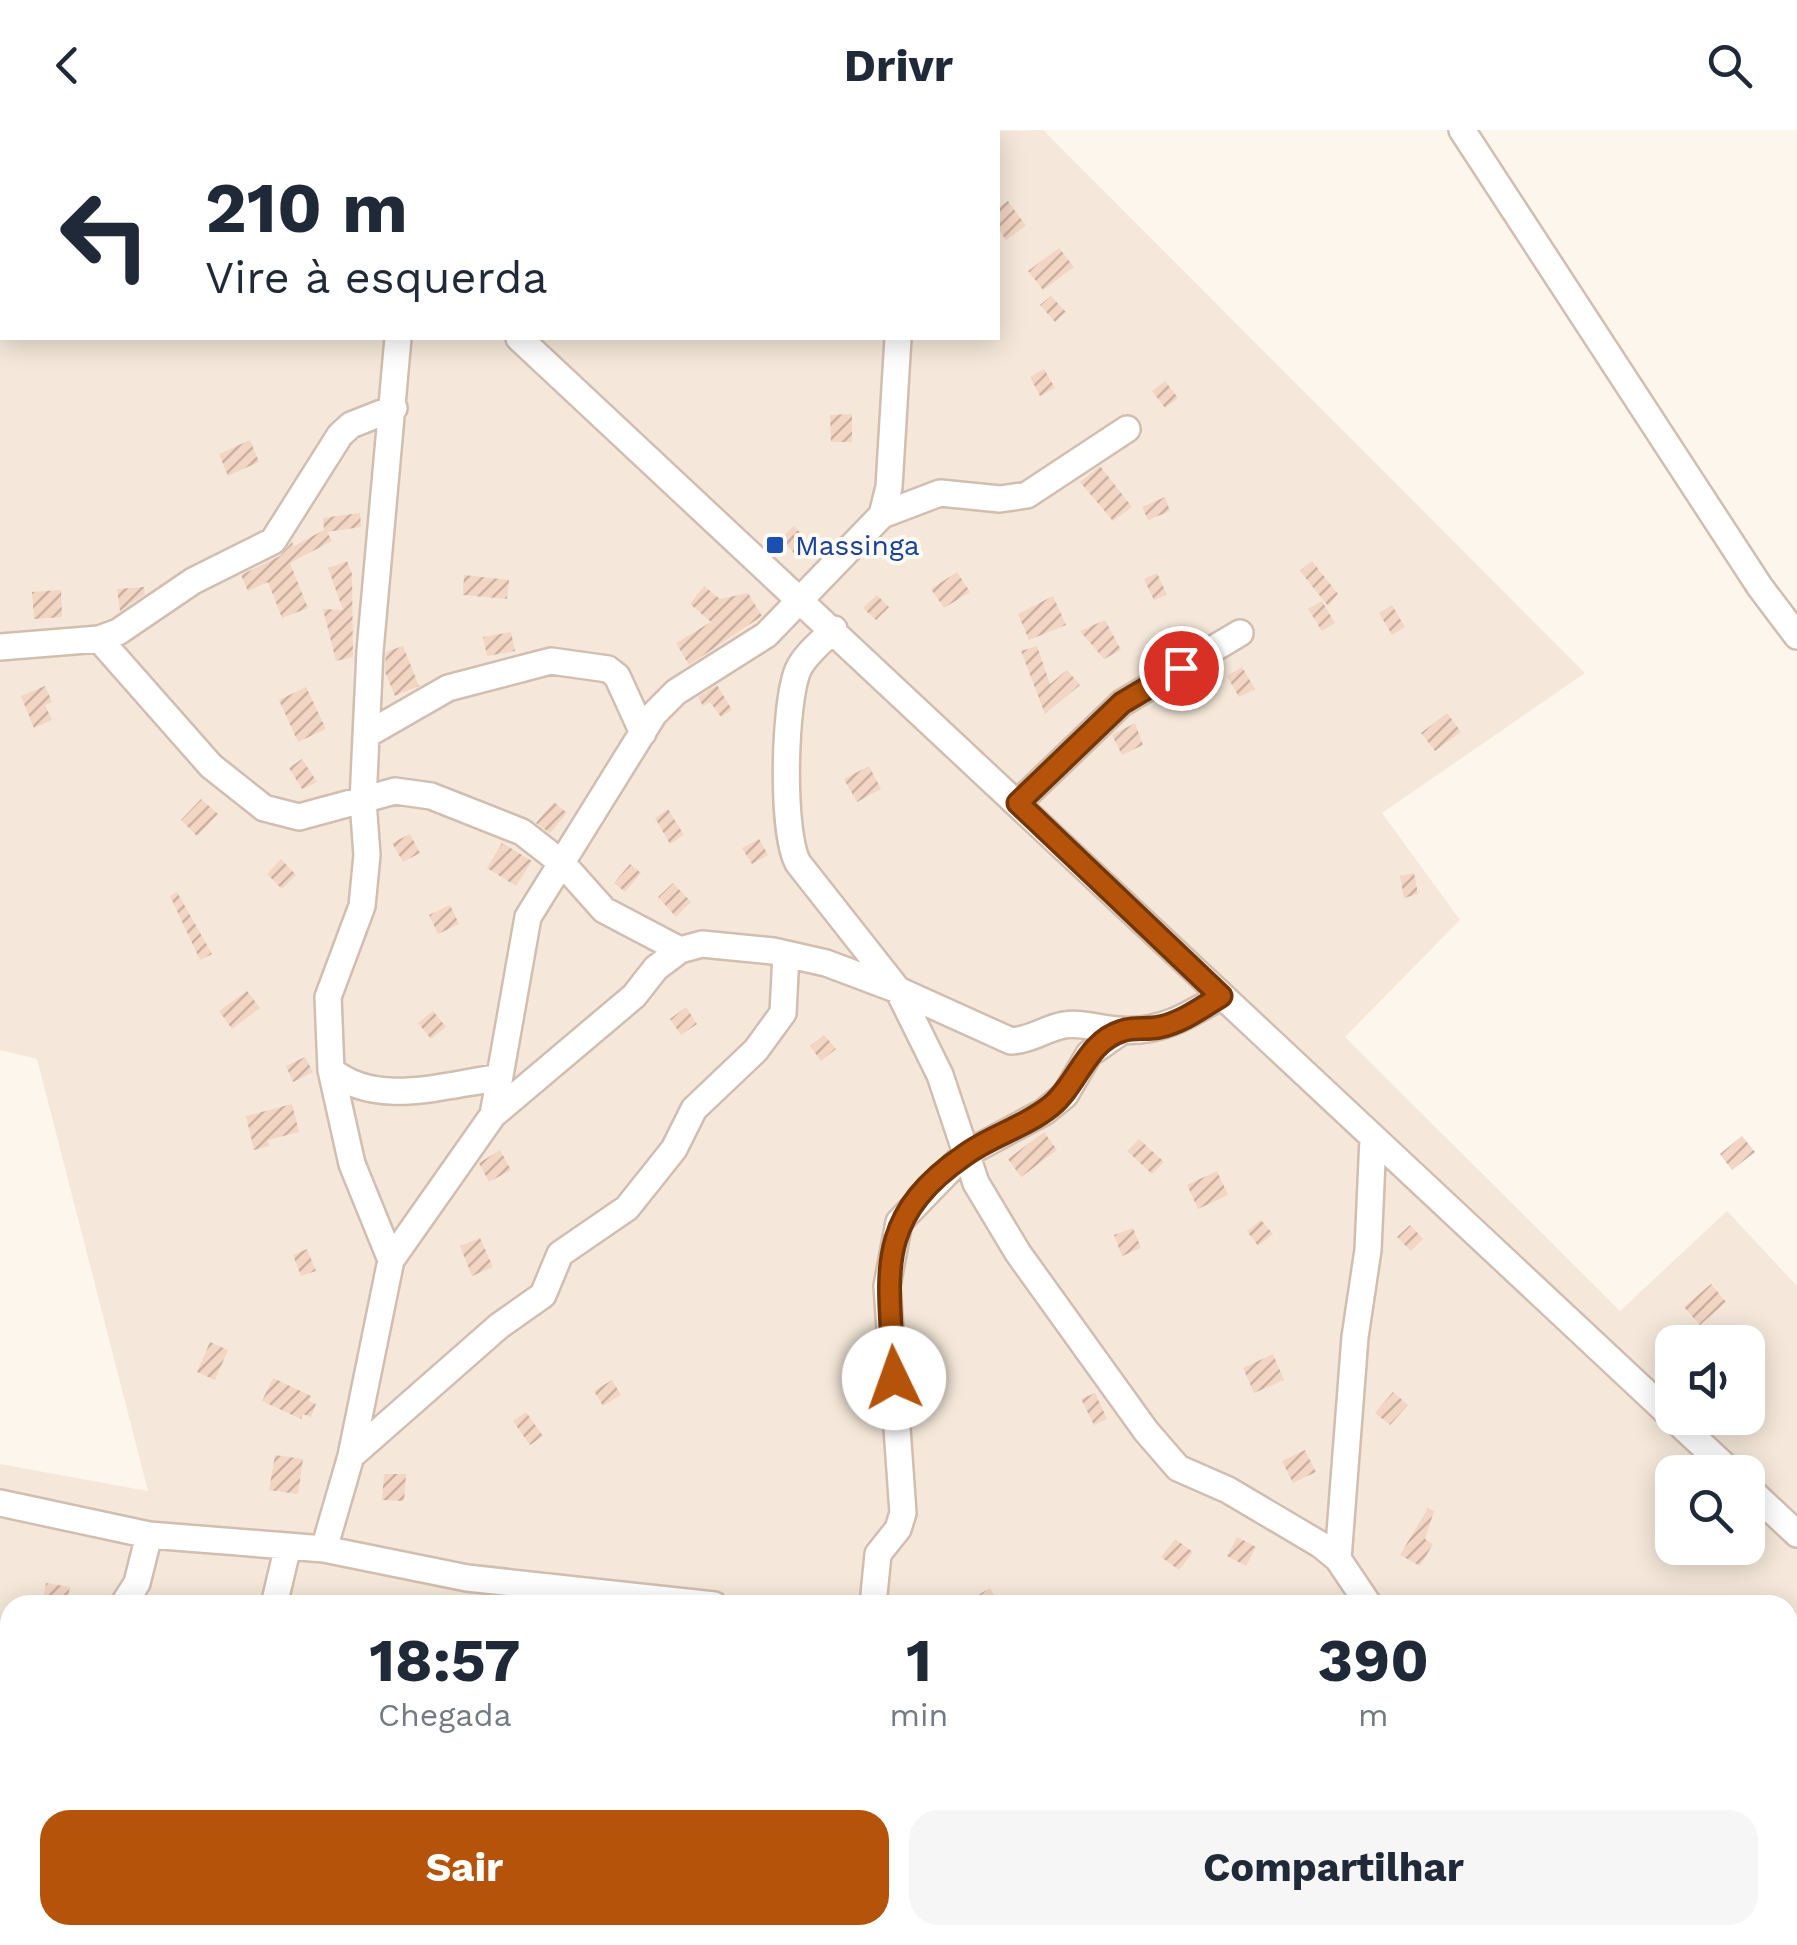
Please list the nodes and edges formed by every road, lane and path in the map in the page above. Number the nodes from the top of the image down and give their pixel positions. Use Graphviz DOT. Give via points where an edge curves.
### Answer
graph roads {
  1 [pos="1462,130"];
  2 [pos="398,340"];
  3 [pos="521,340"];
  4 [pos="898,340"];
  5 [pos="394,408"];
  6 [pos="1127,430"];
  7 [pos="882,515"];
  8 [pos="802,598"];
  9 [pos="834,629"];
  10 [pos="1240,633"];
  11 [pos="1797,636"];
  12 [pos="99,640"];
  13 [pos="0,647"];
  14 [pos="644,732"];
  15 [pos="368,734"];
  16 [pos="364,801"];
  17 [pos="1018,803"];
  18 [pos="564,864"];
  19 [pos="680,950"];
  20 [pos="786,954"];
  21 [pos="898,990"];
  22 [pos="1221,996"];
  23 [pos="1122,1031"];
  24 [pos="331,1070"];
  25 [pos="497,1078"];
  26 [pos="493,1116"];
  27 [pos="1373,1138"];
  28 [pos="964,1155"];
  29 [pos="390,1260"];
  30 [pos="1713,1455"];
  31 [pos="351,1456"];
  32 [pos="0,1504"];
  33 [pos="1765,1504"];
  34 [pos="1797,1534"];
  35 [pos="148,1535"];
  36 [pos="288,1546"];
  37 [pos="324,1549"];
  38 [pos="1341,1568"];
  39 [pos="129,1595"];
  40 [pos="276,1595"];
  41 [pos="623,1595"];
  42 [pos="874,1595"];
  43 [pos="1342,1595"];
  44 [pos="1362,1595"];
  1 -- 11 [label="street"];
  2 -- 5 [label="street"];
  3 -- 8 [label="street"];
  4 -- 7 [label="street"];
  5 -- 12 [label="street" via="340,435 273,540"];
  5 -- 15 [label="street"];
  6 -- 7 [label="street" via="1027,496 940,493"];
  7 -- 8 [label="street"];
  8 -- 9 [label="street"];
  8 -- 14 [label="street" via="766,635 676,692"];
  9 -- 17 [label="street"];
  9 -- 21 [label="street" via="798,671 785,809 789,847"];
  10 -- 17 [label="street" via="1122,703"];
  12 -- 13 [label="street"];
  12 -- 16 [label="street" via="211,766 264,808 299,817"];
  14 -- 15 [label="street" via="608,669 551,662 448,688"];
  14 -- 18 [label="street"];
  15 -- 16 [label="street"];
  16 -- 18 [label="street" via="414,790 522,832"];
  16 -- 24 [label="street" via="362,906 328,998"];
  17 -- 22 [label="street"];
  18 -- 19 [label="street" via="604,910"];
  18 -- 25 [label="street" via="528,917"];
  19 -- 20 [label="street" via="726,944"];
  19 -- 26 [label="street"];
  20 -- 21 [label="street"];
  20 -- 31 [label="street" via="783,1013 756,1050 694,1109 674,1149 627,1208 560,1254 543,1295"];
  21 -- 23 [label="street" via="1011,1040 1066,1024"];
  21 -- 28 [label="street" via="940,1076"];
  22 -- 23 [label="street" via="1178,1022"];
  22 -- 27 [label="street"];
  23 -- 28 [label="street" via="1089,1054 1074,1084 1044,1112"];
  24 -- 25 [label="street" via="348,1084 387,1092"];
  24 -- 29 [label="street" via="352,1164"];
  25 -- 26 [label="street"];
  26 -- 29 [label="street"];
  27 -- 30 [label="street"];
  27 -- 38 [label="street"];
  28 -- 38 [label="street" via="1018,1253 1178,1468 1228,1490"];
  28 -- 42 [label="street" via="898,1222 889,1262 903,1513 878,1554"];
  29 -- 31 [label="street"];
  31 -- 37 [label="street"];
  32 -- 35 [label="street"];
  33 -- 34 [label="street"];
  35 -- 36 [label="street"];
  35 -- 39 [label="street"];
  36 -- 37 [label="street"];
  36 -- 40 [label="street"];
  37 -- 41 [label="street" via="467,1578"];
  38 -- 43 [label="street"];
  38 -- 44 [label="street"];
}
